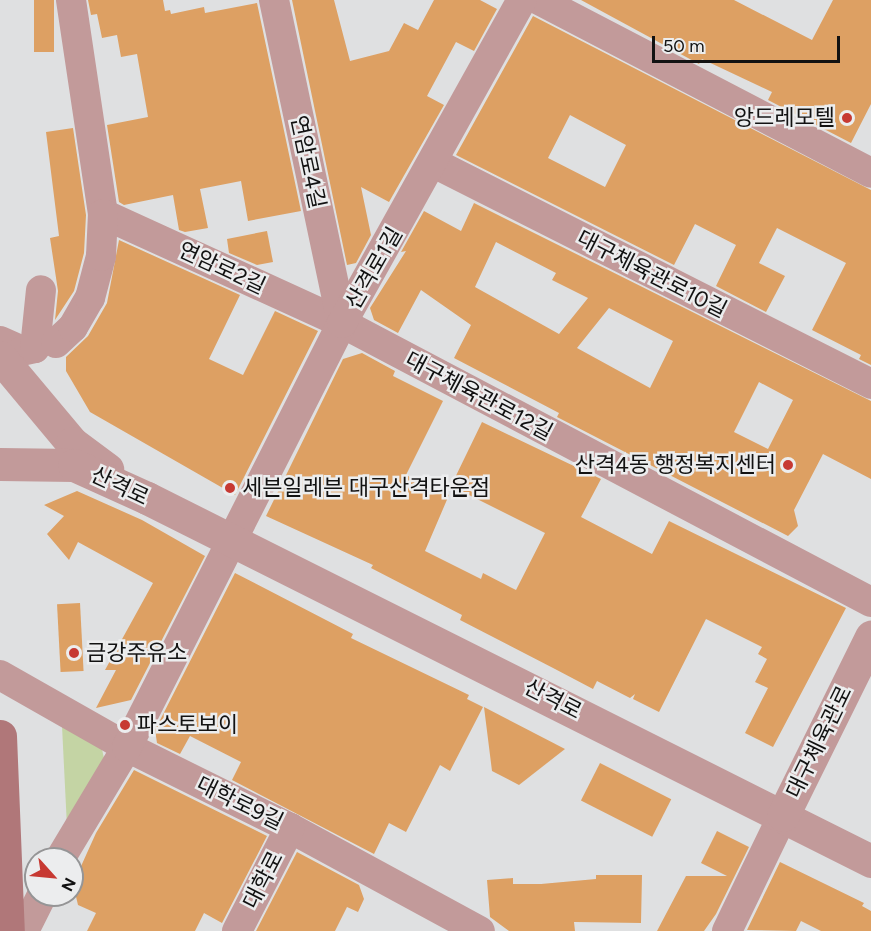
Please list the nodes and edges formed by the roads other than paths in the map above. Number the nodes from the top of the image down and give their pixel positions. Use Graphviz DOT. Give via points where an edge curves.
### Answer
graph roads {
  1 [pos="71,0"];
  2 [pos="274,0"];
  3 [pos="522,0"];
  4 [pos="539,0"];
  5 [pos="434,163"];
  6 [pos="871,172"];
  7 [pos="103,214"];
  8 [pos="41,290"];
  9 [pos="342,323"];
  10 [pos="0,341"];
  11 [pos="56,342"];
  12 [pos="0,357"];
  13 [pos="871,384"];
  14 [pos="0,464"];
  15 [pos="147,498"];
  16 [pos="233,539"];
  17 [pos="871,602"];
  18 [pos="871,637"];
  19 [pos="0,675"];
  20 [pos="0,736"];
  21 [pos="127,747"];
  22 [pos="783,815"];
  23 [pos="290,828"];
  24 [pos="67,847"];
  25 [pos="871,861"];
  26 [pos="36,907"];
  27 [pos="8,931"];
  28 [pos="24,931"];
  29 [pos="237,931"];
  30 [pos="480,931"];
  31 [pos="727,931"];
  1 -- 7 [label="street"];
  2 -- 9 [label="street, 연암로4길"];
  3 -- 5 [label="street, 산격로1길"];
  4 -- 6 [label="street"];
  5 -- 9 [label="street, 산격로1길"];
  5 -- 13 [label="street, 대구체육관로10길"];
  7 -- 9 [label="street, 연암로2길"];
  7 -- 11 [label="street" via="101,256 90,298 73,327"];
  8 -- 10 [label="street" via="35,348 22,351"];
  9 -- 16 [label="street, 산격로1길"];
  9 -- 17 [label="street, 대구체육관로12길"];
  12 -- 15 [label="street" via="72,443"];
  14 -- 15 [label="street, 산격로" via="74,465"];
  15 -- 16 [label="street, 산격로"];
  16 -- 21 [label="street"];
  16 -- 22 [label="street, 산격로"];
  18 -- 22 [label="street, 대구체육관로"];
  19 -- 21 [label="street, 대학로9길"];
  20 -- 27 [label="main road"];
  21 -- 23 [label="street, 대학로9길"];
  21 -- 24 [label="street"];
  22 -- 25 [label="street, 산격로"];
  22 -- 31 [label="street"];
  23 -- 29 [label="street, 대학로"];
  23 -- 30 [label="street, 대학로9길"];
  26 -- 28 [label="street"];
}
